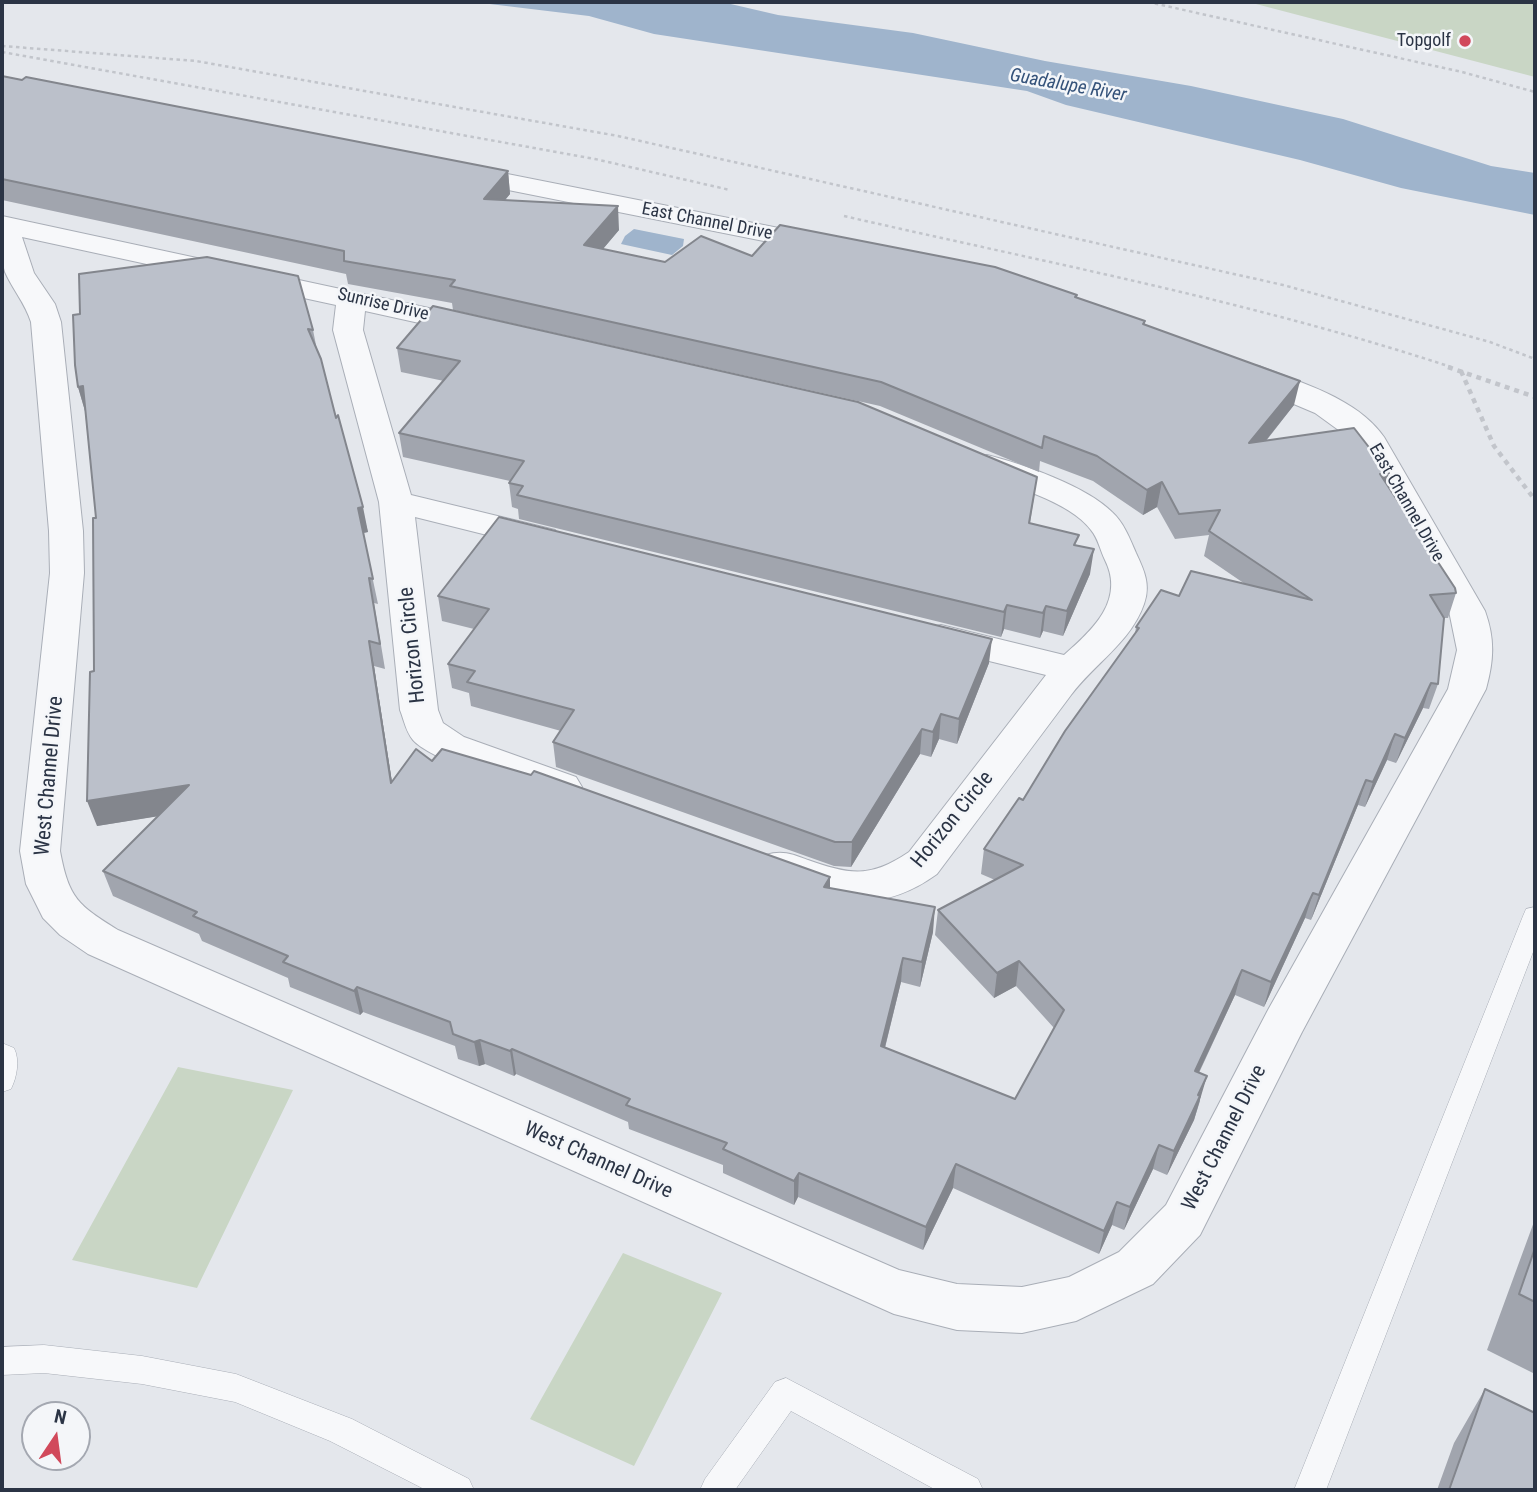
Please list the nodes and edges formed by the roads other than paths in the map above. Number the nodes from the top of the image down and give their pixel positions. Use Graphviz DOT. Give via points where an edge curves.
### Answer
graph roads {
  1 [pos="424,166"];
  2 [pos="3,224"];
  3 [pos="847,250"];
  4 [pos="351,298"];
  5 [pos="510,334"];
  6 [pos="1217,361"];
  7 [pos="967,457"];
  8 [pos="396,502"];
  9 [pos="571,545"];
  10 [pos="909,629"];
  11 [pos="1477,637"];
  12 [pos="1071,669"];
  13 [pos="594,799"];
  14 [pos="752,856"];
  15 [pos="1535,916"];
  16 [pos="1527,959"];
  17 [pos="2,1054"];
  18 [pos="2,1081"];
  19 [pos="2,1361"];
  20 [pos="458,1490"];
  21 [pos="716,1490"];
  22 [pos="967,1490"];
  23 [pos="1310,1490"];
  1 -- 3 [label="street, East Channel Drive"];
  2 -- 4 [label="street, Sunrise Drive"];
  2 -- 11 [label="street, West Channel Drive" via="20,273 47,322 66,531 65,615 40,850 44,880 54,904 70,922 103,942 894,1291 957,1307 1022,1310 1076,1298 1136,1268 1183,1220 1284,1023 1467,689 1476,663"];
  4 -- 5 [label="street, Sunrise Drive"];
  4 -- 8 [label="street, Horizon Circle" via="348,330"];
  6 -- 11 [label="street, East Channel Drive" via="1317,400 1347,416 1368,437 1467,611"];
  7 -- 12 [label="street, Horizon Circle" via="1079,504 1109,529 1129,578 1130,594 1122,614"];
  8 -- 9 [label="street"];
  8 -- 13 [label="street, Horizon Circle" via="419,710 427,731 450,747"];
  10 -- 12 [label="street"];
  12 -- 14 [label="street, Horizon Circle" via="923,863 906,877 884,886 857,888 831,884"];
  15 -- 16 [label="lane"];
  16 -- 23 [label="lane"];
  17 -- 18 [label="lane"];
  19 -- 20 [label="lane" via="44,1359 142,1370 236,1388 341,1430"];
  21 -- 22 [label="lane" via="786,1392"];
}
